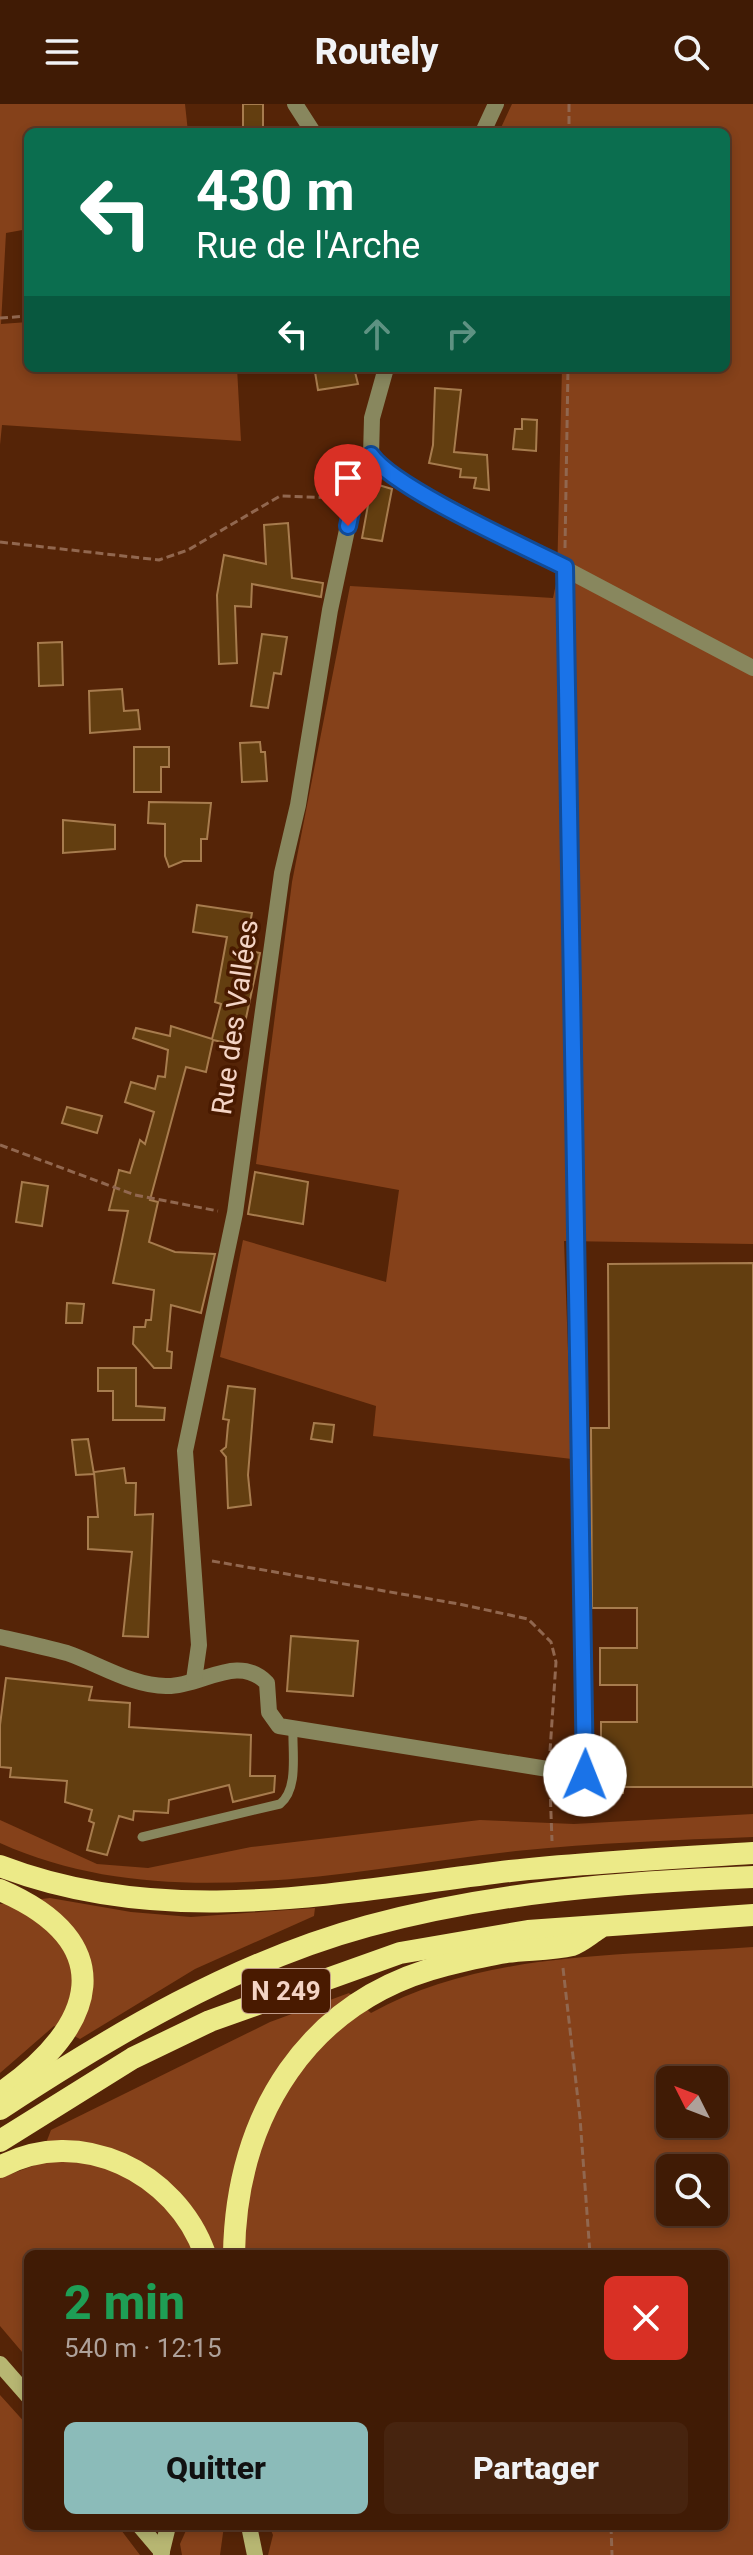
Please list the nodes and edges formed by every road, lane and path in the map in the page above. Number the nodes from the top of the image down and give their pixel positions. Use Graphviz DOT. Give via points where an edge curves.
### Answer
graph roads {
  1 [pos="295,104"];
  2 [pos="496,104"];
  3 [pos="569,104"];
  4 [pos="310,128"];
  5 [pos="485,128"];
  6 [pos="569,128"];
  7 [pos="24,316"];
  8 [pos="0,318"];
  9 [pos="385,372"];
  10 [pos="568,372"];
  11 [pos="371,455"];
  12 [pos="354,497"];
  13 [pos="0,542"];
  14 [pos="565,567"];
  15 [pos="753,668"];
  16 [pos="0,1145"];
  17 [pos="235,1213"];
  18 [pos="193,1556"];
  19 [pos="0,1637"];
  20 [pos="194,1680"];
  21 [pos="293,1729"];
  22 [pos="549,1770"];
  23 [pos="585,1775"];
  24 [pos="584,1805"];
  25 [pos="142,1837"];
  26 [pos="552,1841"];
  27 [pos="753,1853"];
  28 [pos="0,1866"];
  29 [pos="753,1877"];
  30 [pos="0,1890"];
  31 [pos="753,1915"];
  32 [pos="602,1927"];
  33 [pos="563,1968"];
  34 [pos="0,2094"];
  35 [pos="0,2109"];
  36 [pos="0,2141"];
  37 [pos="0,2167"];
  38 [pos="203,2250"];
  39 [pos="234,2250"];
  40 [pos="590,2250"];
  41 [pos="0,2364"];
  42 [pos="24,2391"];
  43 [pos="143,2530"];
  44 [pos="167,2530"];
  45 [pos="250,2530"];
  46 [pos="611,2530"];
  47 [pos="162,2554"];
  48 [pos="255,2555"];
  49 [pos="612,2555"];
  1 -- 4 [label="street"];
  2 -- 5 [label="street"];
  3 -- 6 [label="path"];
  7 -- 8 [label="path"];
  9 -- 11 [label="street, Rue des Vallées" via="372,418"];
  10 -- 14 [label="path"];
  11 -- 12 [label="street, Rue des Vallées"];
  11 -- 14 [label="street" via="431,498"];
  12 -- 13 [label="path" via="280,496 188,550 159,560"];
  12 -- 17 [label="street, Rue des Vallées" via="282,873"];
  14 -- 15 [label="street"];
  14 -- 23 [label="lane"];
  16 -- 17 [label="path" via="135,1195"];
  17 -- 18 [label="street, Rue des Vallées" via="185,1451"];
  18 -- 20 [label="street, Rue des Vallées" via="199,1645"];
  18 -- 22 [label="path" via="528,1619 551,1642 556,1662"];
  19 -- 20 [label="street" via="68,1654 153,1685"];
  20 -- 21 [label="street" via="247,1669 267,1683 273,1719"];
  21 -- 22 [label="street"];
  21 -- 25 [label="lane" via="291,1786 280,1804"];
  22 -- 23 [label="street"];
  22 -- 26 [label="path"];
  23 -- 24 [label="lane"];
  27 -- 28 [label="highway" via="529,1870 227,1904 106,1895"];
  29 -- 35 [label="highway, N 249" via="535,1893 366,1927 195,1993"];
  30 -- 34 [label="highway" via="43,1911 71,1940 80,1959 83,1993 53,2048"];
  31 -- 32 [label="highway, N 249"];
  32 -- 36 [label="highway, N 249" via="528,1931 400,1953 286,1991 133,2058"];
  32 -- 39 [label="highway" via="574,1944 503,1953 416,1975 380,1990 327,2027 284,2077 254,2133 239,2188"];
  33 -- 40 [label="path"];
  37 -- 38 [label="highway" via="38,2152 61,2150 120,2162 170,2196"];
  41 -- 42 [label="main road"];
  43 -- 47 [label="main road"];
  44 -- 47 [label="main road"];
  45 -- 48 [label="main road"];
  46 -- 49 [label="path"];
}
